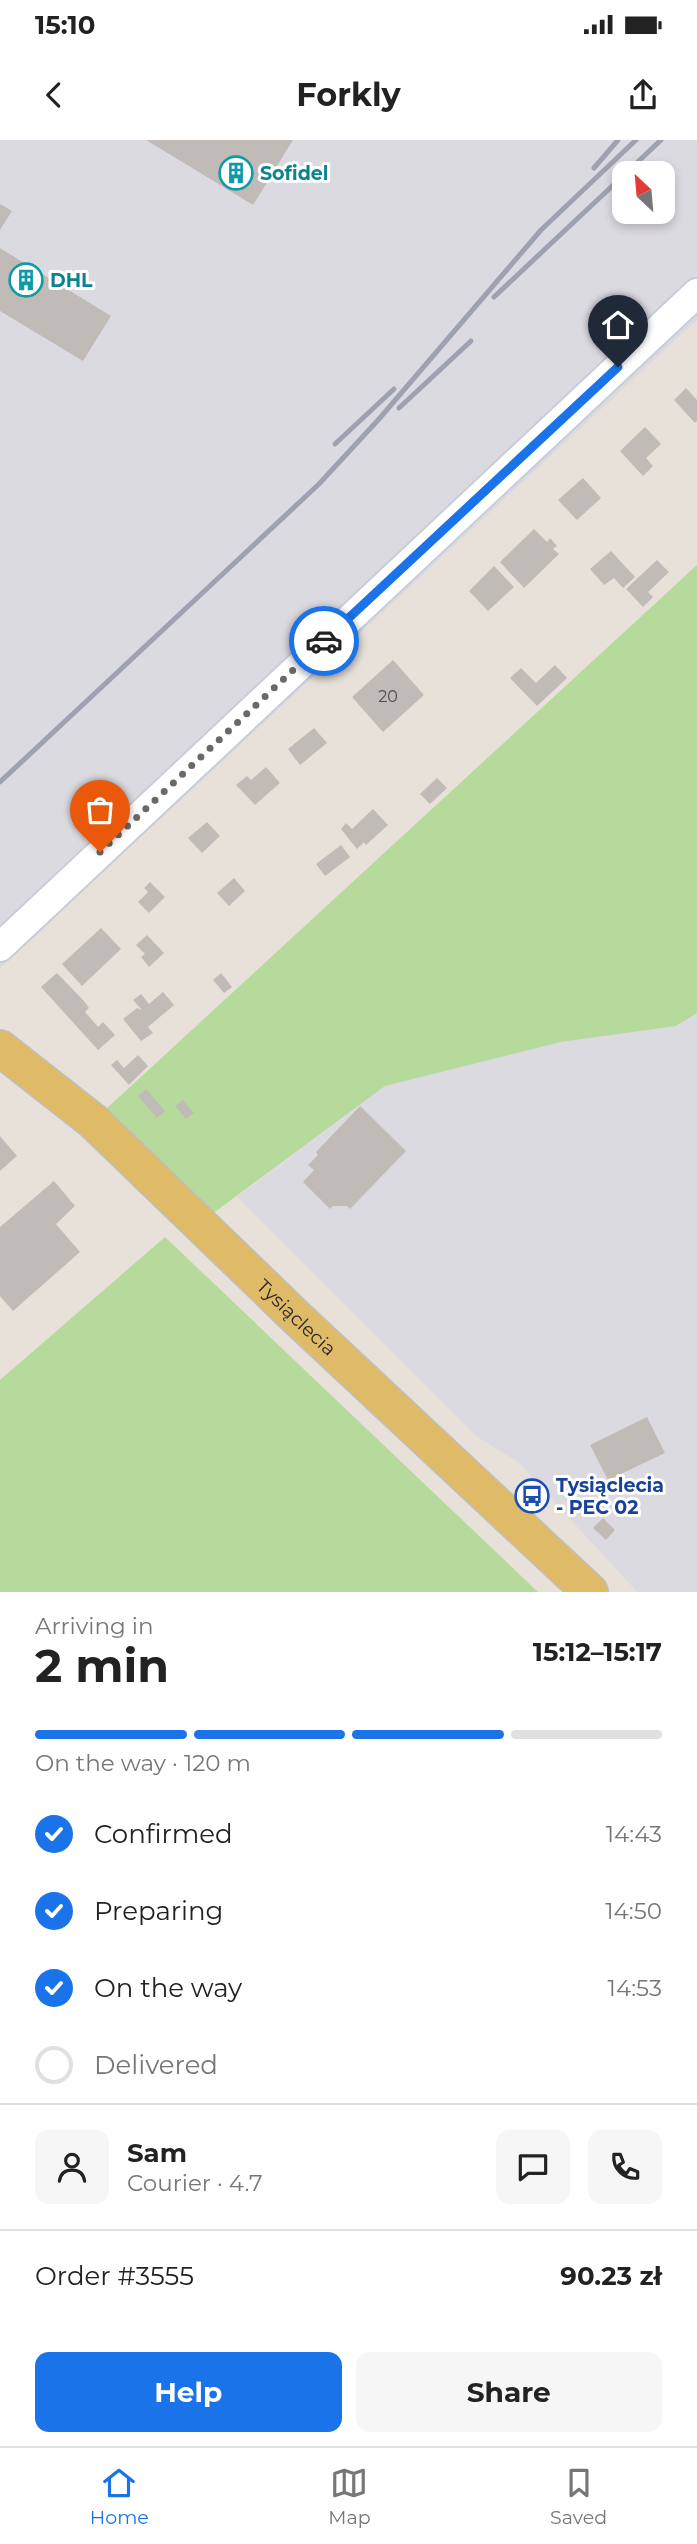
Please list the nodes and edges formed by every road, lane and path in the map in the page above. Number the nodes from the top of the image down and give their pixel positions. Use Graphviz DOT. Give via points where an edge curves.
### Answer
graph roads {
  1 [pos="697,293"];
  2 [pos="0,947"];
  3 [pos="0,1048"];
  4 [pos="590,1592"];
  1 -- 2 [label="street"];
  3 -- 4 [label="main road, Tysiąclecia" via="93,1121"];
}
